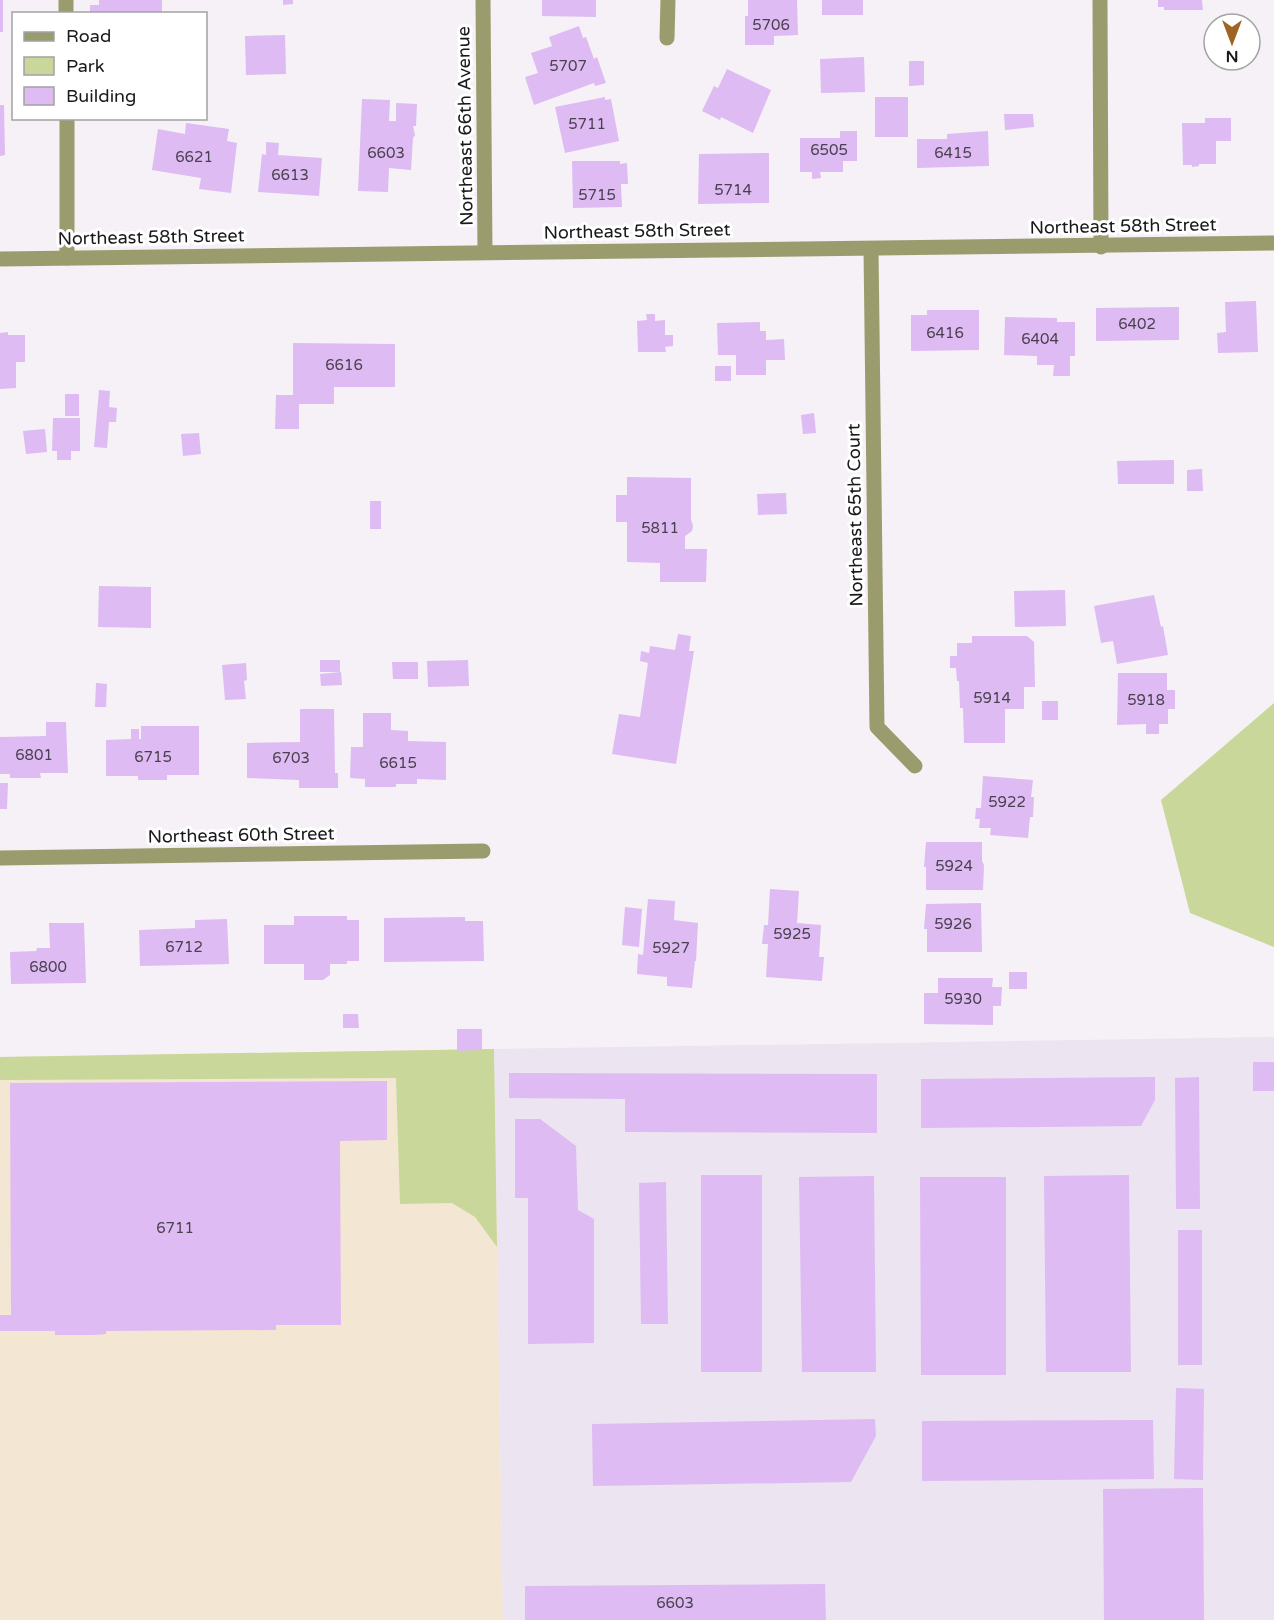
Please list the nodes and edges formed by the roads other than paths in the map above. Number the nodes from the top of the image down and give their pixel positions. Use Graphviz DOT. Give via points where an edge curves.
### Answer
graph roads {
  1 [pos="483,0"];
  2 [pos="668,0"];
  3 [pos="1100,0"];
  4 [pos="667,38"];
  5 [pos="67,120"];
  6 [pos="1274,243"];
  7 [pos="1101,247"];
  8 [pos="871,249"];
  9 [pos="485,252"];
  10 [pos="68,258"];
  11 [pos="0,259"];
  12 [pos="915,766"];
  13 [pos="483,851"];
  14 [pos="0,858"];
  1 -- 9 [label="street, Northeast 66th Avenue"];
  2 -- 4 [label="street"];
  3 -- 7 [label="street"];
  5 -- 10 [label="street"];
  6 -- 7 [label="street, Northeast 58th Street"];
  7 -- 8 [label="street, Northeast 58th Street"];
  8 -- 9 [label="street, Northeast 58th Street"];
  8 -- 12 [label="street, Northeast 65th Court" via="877,727"];
  9 -- 10 [label="street, Northeast 58th Street"];
  10 -- 11 [label="street, Northeast 58th Street"];
  13 -- 14 [label="street, Northeast 60th Street"];
}
